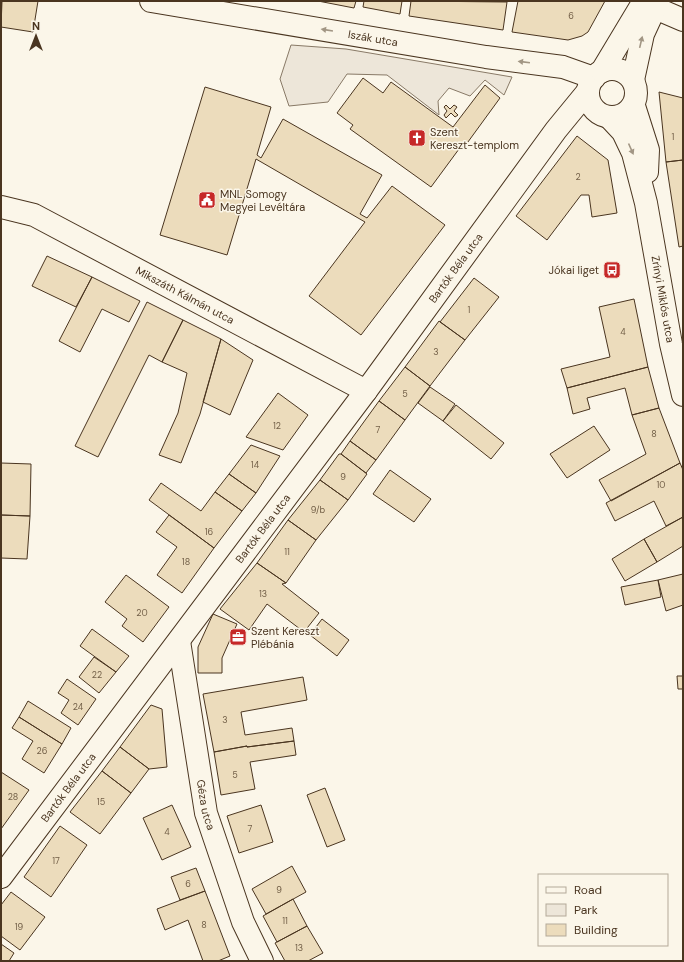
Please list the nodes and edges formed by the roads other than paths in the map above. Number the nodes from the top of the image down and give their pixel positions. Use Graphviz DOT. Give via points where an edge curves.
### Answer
graph roads {
  1 [pos="151,1"];
  2 [pos="652,3"];
  3 [pos="683,20"];
  4 [pos="633,80"];
  5 [pos="597,93"];
  6 [pos="634,106"];
  7 [pos="646,203"];
  8 [pos="1,208"];
  9 [pos="366,391"];
  10 [pos="683,395"];
  11 [pos="179,641"];
  12 [pos="1,877"];
  13 [pos="262,961"];
  5 -- 1 [label="street, Iszák utca, one-way" via="563,67 486,57"];
  2 -- 3 [label="street"];
  4 -- 2 [label="street, one-way"];
  2 -- 5 [label="street, Bartók Béla utca"];
  4 -- 5 [label="street" via="625,72 614,69"];
  4 -- 6 [label="street" via="636,88"];
  5 -- 6 [label="street" via="618,117"];
  5 -- 7 [label="street, one-way" via="623,132 633,153"];
  5 -- 9 [label="street, Bartók Béla utca" via="556,130"];
  6 -- 7 [label="street" via="648,150"];
  7 -- 10 [label="street, Zrínyi Miklós utca" via="671,344"];
  8 -- 9 [label="street, Mikszáth Kálmán utca" via="34,215"];
  9 -- 11 [label="street, Bartók Béla utca"];
  11 -- 12 [label="street, Bartók Béla utca"];
  11 -- 13 [label="street, Géza utca" via="206,813 243,922"];
}
